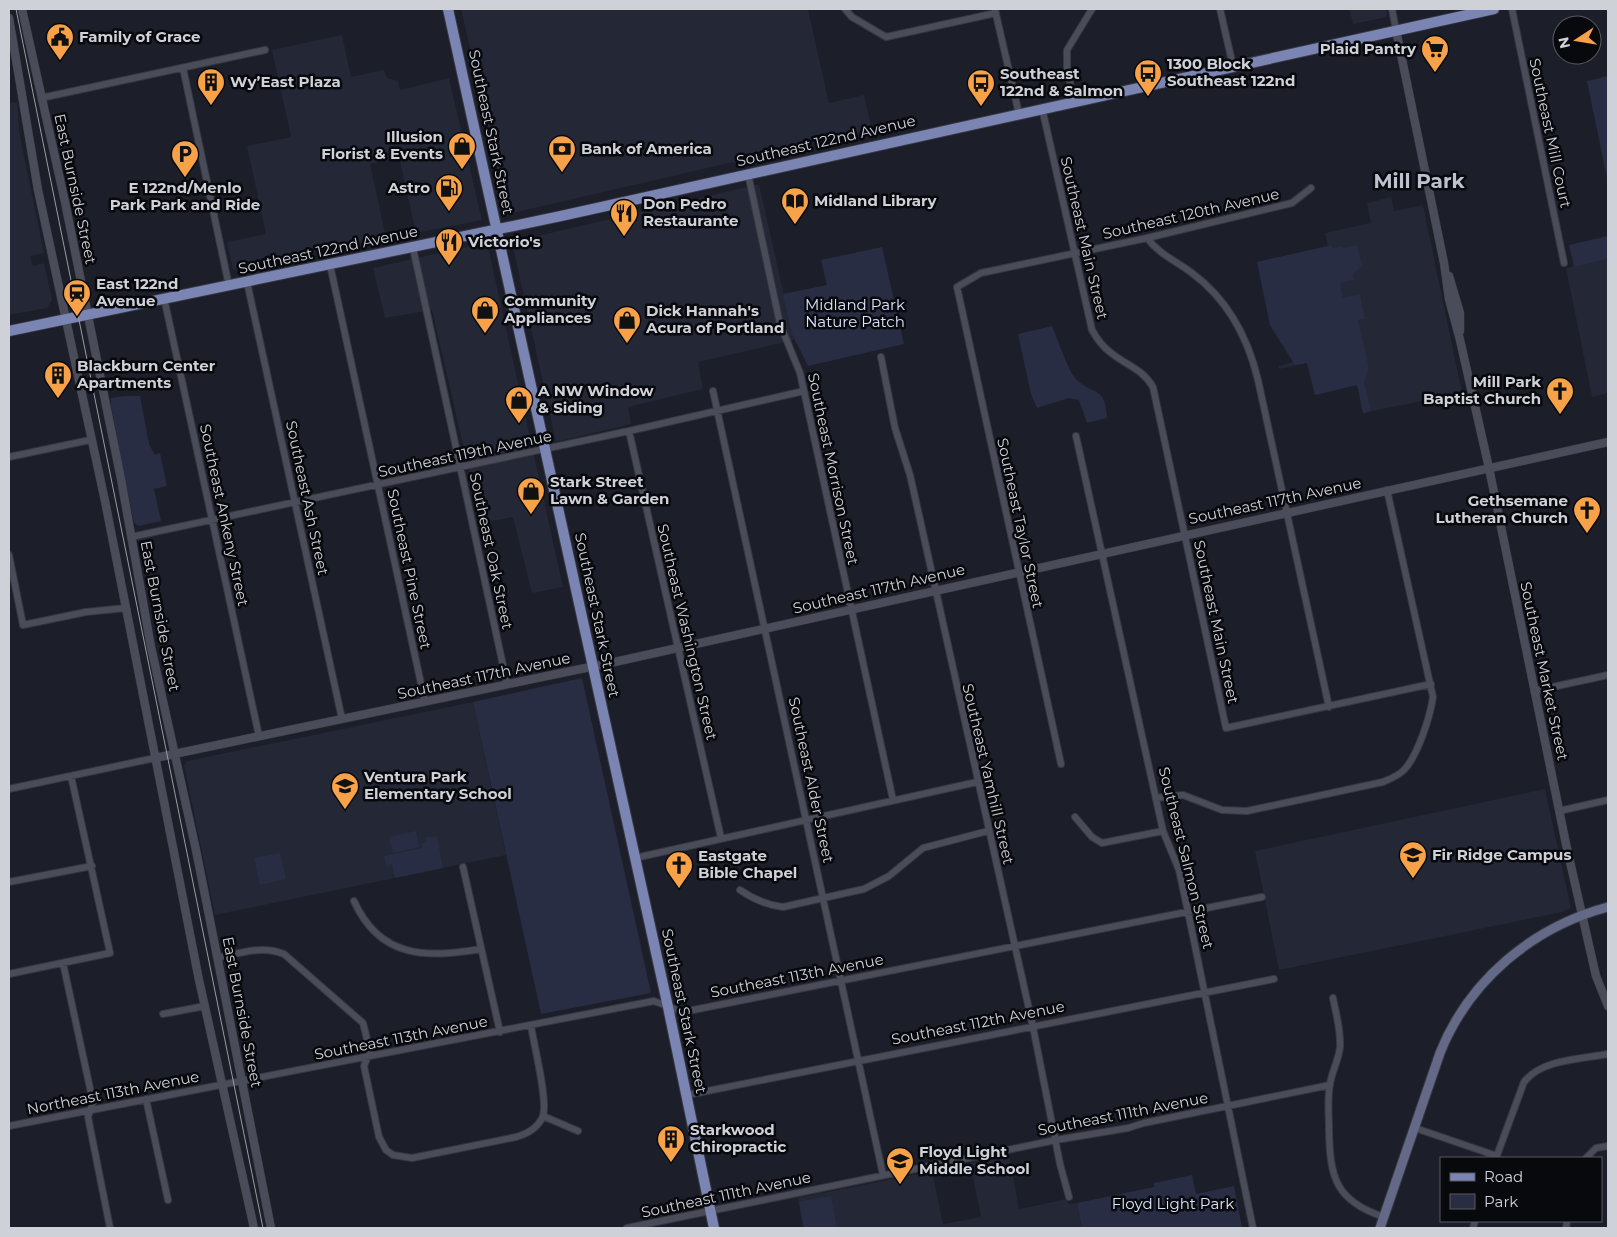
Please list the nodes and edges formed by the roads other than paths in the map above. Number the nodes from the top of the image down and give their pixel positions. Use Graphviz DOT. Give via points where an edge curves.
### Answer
graph roads {
  1 [pos="22,9"];
  2 [pos="448,9"];
  3 [pos="846,9"];
  4 [pos="1092,9"];
  5 [pos="1220,9"];
  6 [pos="1392,9"];
  7 [pos="1489,9"];
  8 [pos="1512,9"];
  9 [pos="996,11"];
  10 [pos="9,18"];
  11 [pos="1396,30"];
  12 [pos="265,50"];
  13 [pos="1233,66"];
  14 [pos="183,68"];
  15 [pos="41,98"];
  16 [pos="1074,101"];
  17 [pos="1042,108"];
  18 [pos="1019,114"];
  19 [pos="748,174"];
  20 [pos="1312,188"];
  21 [pos="497,230"];
  22 [pos="1147,238"];
  23 [pos="413,248"];
  24 [pos="1074,253"];
  25 [pos="1564,263"];
  26 [pos="330,265"];
  27 [pos="247,282"];
  28 [pos="229,286"];
  29 [pos="956,287"];
  30 [pos="164,298"];
  31 [pos="88,314"];
  32 [pos="66,319"];
  33 [pos="9,331"];
  34 [pos="881,356"];
  35 [pos="713,391"];
  36 [pos="804,391"];
  37 [pos="717,411"];
  38 [pos="630,432"];
  39 [pos="1076,436"];
  40 [pos="90,440"];
  41 [pos="1608,442"];
  42 [pos="545,450"];
  43 [pos="9,457"];
  44 [pos="460,467"];
  45 [pos="1489,468"];
  46 [pos="378,485"];
  47 [pos="1387,490"];
  48 [pos="295,502"];
  49 [pos="1286,513"];
  50 [pos="212,520"];
  51 [pos="1184,535"];
  52 [pos="130,537"];
  53 [pos="1101,554"];
  54 [pos="9,555"];
  55 [pos="1018,572"];
  56 [pos="935,591"];
  57 [pos="126,608"];
  58 [pos="850,610"];
  59 [pos="764,629"];
  60 [pos="678,648"];
  61 [pos="593,667"];
  62 [pos="1608,675"];
  63 [pos="507,684"];
  64 [pos="1431,684"];
  65 [pos="1534,691"];
  66 [pos="425,702"];
  67 [pos="1329,707"];
  68 [pos="342,719"];
  69 [pos="260,736"];
  70 [pos="175,754"];
  71 [pos="155,758"];
  72 [pos="1061,764"];
  73 [pos="71,776"];
  74 [pos="977,782"];
  75 [pos="9,789"];
  76 [pos="1156,798"];
  77 [pos="893,800"];
  78 [pos="1608,800"];
  79 [pos="1559,810"];
  80 [pos="1075,816"];
  81 [pos="807,819"];
  82 [pos="988,831"];
  83 [pos="1163,831"];
  84 [pos="720,838"];
  85 [pos="635,858"];
  86 [pos="92,866"];
  87 [pos="464,867"];
  88 [pos="9,882"];
  89 [pos="740,890"];
  90 [pos="1262,897"];
  91 [pos="823,899"];
  92 [pos="354,901"];
  93 [pos="1608,907"];
  94 [pos="1188,912"];
  95 [pos="1583,915"];
  96 [pos="1015,946"];
  97 [pos="481,949"];
  98 [pos="217,958"];
  99 [pos="63,963"];
  100 [pos="9,974"];
  101 [pos="1274,979"];
  102 [pos="842,980"];
  103 [pos="1206,992"];
  104 [pos="1333,998"];
  105 [pos="205,1006"];
  106 [pos="1608,1006"];
  107 [pos="668,1007"];
  108 [pos="163,1014"];
  109 [pos="530,1026"];
  110 [pos="1032,1027"];
  111 [pos="500,1032"];
  112 [pos="1608,1054"];
  113 [pos="368,1057"];
  114 [pos="859,1060"];
  115 [pos="242,1082"];
  116 [pos="1330,1085"];
  117 [pos="221,1086"];
  118 [pos="687,1095"];
  119 [pos="146,1099"];
  120 [pos="1228,1105"];
  121 [pos="91,1109"];
  122 [pos="542,1116"];
  123 [pos="9,1126"];
  124 [pos="1415,1128"];
  125 [pos="578,1131"];
  126 [pos="1056,1140"];
  127 [pos="1608,1146"];
  128 [pos="1496,1157"];
  129 [pos="1587,1157"];
  130 [pos="883,1175"];
  131 [pos="1069,1197"];
  132 [pos="168,1200"];
  133 [pos="711,1211"];
  134 [pos="1384,1217"];
  135 [pos="110,1228"];
  136 [pos="254,1228"];
  137 [pos="272,1228"];
  138 [pos="627,1228"];
  139 [pos="714,1228"];
  140 [pos="1253,1228"];
  141 [pos="1380,1228"];
  1 -- 15 [label="street, East Burnside Street"];
  2 -- 21 [label="main road, Southeast Stark Street"];
  3 -- 9 [label="street" via="886,37"];
  4 -- 16 [label="street" via="1067,50 1067,69"];
  5 -- 13 [label="street"];
  6 -- 11 [label="street, Southeast Market Street"];
  7 -- 11 [label="main road, Southeast 122nd Avenue"];
  8 -- 25 [label="street, Southeast Mill Court"];
  9 -- 18 [label="street"];
  10 -- 32 [label="street" via="38,190"];
  11 -- 13 [label="main road, Southeast 122nd Avenue"];
  11 -- 45 [label="street, Southeast Market Street" via="1444,263 1460,313 1460,340"];
  12 -- 14 [label="street"];
  13 -- 16 [label="main road, Southeast 122nd Avenue"];
  14 -- 15 [label="street"];
  14 -- 28 [label="street"];
  15 -- 31 [label="street, East Burnside Street"];
  16 -- 17 [label="main road, Southeast 122nd Avenue"];
  17 -- 18 [label="main road, Southeast 122nd Avenue"];
  17 -- 24 [label="street, Southeast Main Street"];
  18 -- 19 [label="main road, Southeast 122nd Avenue"];
  19 -- 21 [label="main road, Southeast 122nd Avenue"];
  19 -- 36 [label="street, Southeast Morrison Street" via="780,324"];
  20 -- 22 [label="street, Southeast 120th Avenue" via="1292,203"];
  21 -- 23 [label="main road, Southeast 122nd Avenue"];
  21 -- 42 [label="main road, Southeast Stark Street"];
  22 -- 24 [label="street, Southeast 120th Avenue"];
  22 -- 49 [label="street" via="1156,250 1206,284 1238,328 1256,373"];
  23 -- 26 [label="main road, Southeast 122nd Avenue"];
  23 -- 44 [label="street, Southeast Oak Street"];
  24 -- 29 [label="street, Southeast 120th Avenue" via="981,273"];
  24 -- 51 [label="street, Southeast Main Street" via="1092,330 1101,344 1142,373 1153,387"];
  26 -- 27 [label="main road, Southeast 122nd Avenue"];
  26 -- 46 [label="street, Southeast Pine Street"];
  27 -- 28 [label="main road, Southeast 122nd Avenue"];
  27 -- 48 [label="street, Southeast Ash Street"];
  28 -- 30 [label="main road, Southeast 122nd Avenue"];
  29 -- 55 [label="street, Southeast Taylor Street"];
  30 -- 31 [label="main road, Southeast 122nd Avenue"];
  30 -- 50 [label="street, Southeast Ankeny Street"];
  31 -- 32 [label="main road, Southeast 122nd Avenue"];
  31 -- 52 [label="street, East Burnside Street"];
  32 -- 33 [label="main road, Southeast 122nd Avenue"];
  32 -- 40 [label="street"];
  34 -- 56 [label="street, Southeast Yamhill Street" via="894,428 910,475"];
  35 -- 37 [label="street, Southeast Alder Street"];
  36 -- 37 [label="street, Southeast 119th Avenue"];
  36 -- 58 [label="street, Southeast Morrison Street"];
  37 -- 38 [label="street, Southeast 119th Avenue"];
  37 -- 59 [label="street, Southeast Alder Street"];
  38 -- 42 [label="street, Southeast 119th Avenue"];
  38 -- 60 [label="street, Southeast Washington Street"];
  39 -- 53 [label="street, Southeast Salmon Street"];
  40 -- 43 [label="street"];
  40 -- 57 [label="street"];
  41 -- 45 [label="street, Southeast 117th Avenue"];
  42 -- 44 [label="street, Southeast 119th Avenue"];
  42 -- 61 [label="main road, Southeast Stark Street"];
  44 -- 46 [label="street, Southeast 119th Avenue"];
  44 -- 63 [label="street, Southeast Oak Street"];
  45 -- 47 [label="street, Southeast 117th Avenue"];
  45 -- 65 [label="street, Southeast Market Street"];
  46 -- 48 [label="street, Southeast 119th Avenue"];
  46 -- 66 [label="street, Southeast Pine Street"];
  47 -- 49 [label="street, Southeast 117th Avenue"];
  47 -- 64 [label="street"];
  48 -- 50 [label="street, Southeast 119th Avenue"];
  48 -- 68 [label="street, Southeast Ash Street"];
  49 -- 51 [label="street, Southeast 117th Avenue"];
  49 -- 67 [label="street"];
  50 -- 52 [label="street, Southeast 119th Avenue"];
  50 -- 69 [label="street, Southeast Ankeny Street"];
  51 -- 53 [label="street, Southeast 117th Avenue"];
  51 -- 67 [label="street, Southeast Main Street" via="1226,728"];
  52 -- 70 [label="street, East Burnside Street"];
  53 -- 55 [label="street, Southeast 117th Avenue"];
  53 -- 76 [label="street, Southeast Salmon Street"];
  54 -- 57 [label="street" via="23,625 86,612"];
  55 -- 56 [label="street, Southeast 117th Avenue"];
  55 -- 72 [label="street, Southeast Taylor Street"];
  56 -- 58 [label="street, Southeast 117th Avenue"];
  56 -- 74 [label="street, Southeast Yamhill Street"];
  57 -- 71 [label="street"];
  58 -- 59 [label="street, Southeast 117th Avenue"];
  58 -- 77 [label="street, Southeast Morrison Street"];
  59 -- 60 [label="street, Southeast 117th Avenue"];
  59 -- 81 [label="street, Southeast Alder Street"];
  60 -- 61 [label="street, Southeast 117th Avenue"];
  60 -- 84 [label="street, Southeast Washington Street"];
  61 -- 63 [label="street, Southeast 117th Avenue"];
  61 -- 85 [label="main road, Southeast Stark Street"];
  62 -- 65 [label="street"];
  63 -- 66 [label="street, Southeast 117th Avenue"];
  64 -- 67 [label="street"];
  64 -- 76 [label="street" via="1432,708 1408,766 1383,782 1247,811 1222,810 1183,795"];
  65 -- 79 [label="street, Southeast Market Street"];
  66 -- 68 [label="street, Southeast 117th Avenue"];
  68 -- 69 [label="street, Southeast 117th Avenue"];
  69 -- 70 [label="street, Southeast 117th Avenue"];
  70 -- 71 [label="street, Southeast 117th Avenue"];
  70 -- 98 [label="street, East Burnside Street"];
  71 -- 73 [label="street"];
  71 -- 105 [label="street"];
  73 -- 75 [label="street"];
  73 -- 86 [label="street"];
  74 -- 77 [label="street"];
  74 -- 82 [label="street, Southeast Yamhill Street"];
  76 -- 83 [label="street, Southeast Salmon Street"];
  77 -- 81 [label="street"];
  78 -- 79 [label="street"];
  79 -- 95 [label="street, Southeast Market Street"];
  80 -- 83 [label="street" via="1084,830 1102,843"];
  81 -- 84 [label="street"];
  81 -- 91 [label="street, Southeast Alder Street"];
  82 -- 91 [label="street" via="923,848 877,884"];
  82 -- 96 [label="street, Southeast Yamhill Street"];
  83 -- 94 [label="street, Southeast Salmon Street" via="1179,870"];
  84 -- 85 [label="street"];
  85 -- 107 [label="main road, Southeast Stark Street"];
  86 -- 88 [label="street"];
  86 -- 99 [label="street" via="110,953"];
  87 -- 97 [label="street"];
  89 -- 91 [label="street" via="771,906"];
  90 -- 94 [label="street, Southeast 113th Avenue"];
  91 -- 102 [label="street, Southeast Alder Street"];
  92 -- 97 [label="street" via="369,926 389,943 405,951 437,955"];
  93 -- 95 [label="main road"];
  94 -- 96 [label="street, Southeast 113th Avenue"];
  94 -- 103 [label="street, Southeast Salmon Street"];
  95 -- 106 [label="street, Southeast Market Street" via="1596,976"];
  95 -- 124 [label="main road" via="1527,944 1497,967 1475,992 1445,1042"];
  96 -- 102 [label="street, Southeast 113th Avenue"];
  96 -- 110 [label="street, Southeast Yamhill Street"];
  97 -- 111 [label="street"];
  98 -- 113 [label="street" via="258,949 284,954 358,1017 368,1036"];
  98 -- 115 [label="street, East Burnside Street"];
  99 -- 100 [label="street"];
  99 -- 121 [label="street" via="93,1102"];
  101 -- 103 [label="street, Southeast 112th Avenue"];
  102 -- 107 [label="street, Southeast 113th Avenue" via="683,1012"];
  102 -- 114 [label="street, Southeast Alder Street"];
  103 -- 110 [label="street, Southeast 112th Avenue"];
  103 -- 120 [label="street, Southeast Salmon Street"];
  104 -- 116 [label="street" via="1340,1048"];
  105 -- 108 [label="street"];
  105 -- 117 [label="street"];
  107 -- 109 [label="street, Southeast 113th Avenue" via="654,1002"];
  107 -- 118 [label="main road, Southeast Stark Street"];
  109 -- 111 [label="street, Southeast 113th Avenue"];
  109 -- 122 [label="street" via="544,1099"];
  110 -- 114 [label="street, Southeast 112th Avenue"];
  110 -- 126 [label="street, Southeast Yamhill Street"];
  111 -- 113 [label="street, Southeast 113th Avenue"];
  112 -- 128 [label="street" via="1547,1066 1528,1076"];
  113 -- 115 [label="street, Southeast 113th Avenue"];
  113 -- 122 [label="street" via="364,1066 380,1137 386,1150 393,1155 412,1158 528,1134"];
  114 -- 118 [label="street, Southeast 112th Avenue"];
  114 -- 130 [label="street, Southeast Alder Street"];
  115 -- 117 [label="street, Southeast 113th Avenue"];
  115 -- 137 [label="street, East Burnside Street"];
  116 -- 120 [label="street, Southeast 111th Avenue"];
  116 -- 134 [label="street" via="1330,1156 1335,1181 1359,1207"];
  117 -- 119 [label="street, Northeast 113th Avenue"];
  117 -- 136 [label="street"];
  118 -- 133 [label="main road, Southeast Stark Street"];
  119 -- 121 [label="street, Northeast 113th Avenue"];
  119 -- 132 [label="street"];
  120 -- 126 [label="street, Southeast 111th Avenue" via="1128,1128"];
  120 -- 140 [label="street, Southeast Salmon Street"];
  121 -- 123 [label="street, Northeast 113th Avenue"];
  121 -- 135 [label="street" via="88,1117"];
  122 -- 125 [label="street"];
  124 -- 128 [label="street"];
  124 -- 134 [label="main road"];
  126 -- 130 [label="street, Southeast 111th Avenue"];
  126 -- 131 [label="street, Southeast Yamhill Street"];
  127 -- 129 [label="street" via="1596,1148"];
  130 -- 133 [label="street, Southeast 111th Avenue"];
  133 -- 138 [label="street, Southeast 111th Avenue"];
  133 -- 139 [label="main road, Southeast Stark Street"];
  134 -- 141 [label="main road"];
}
